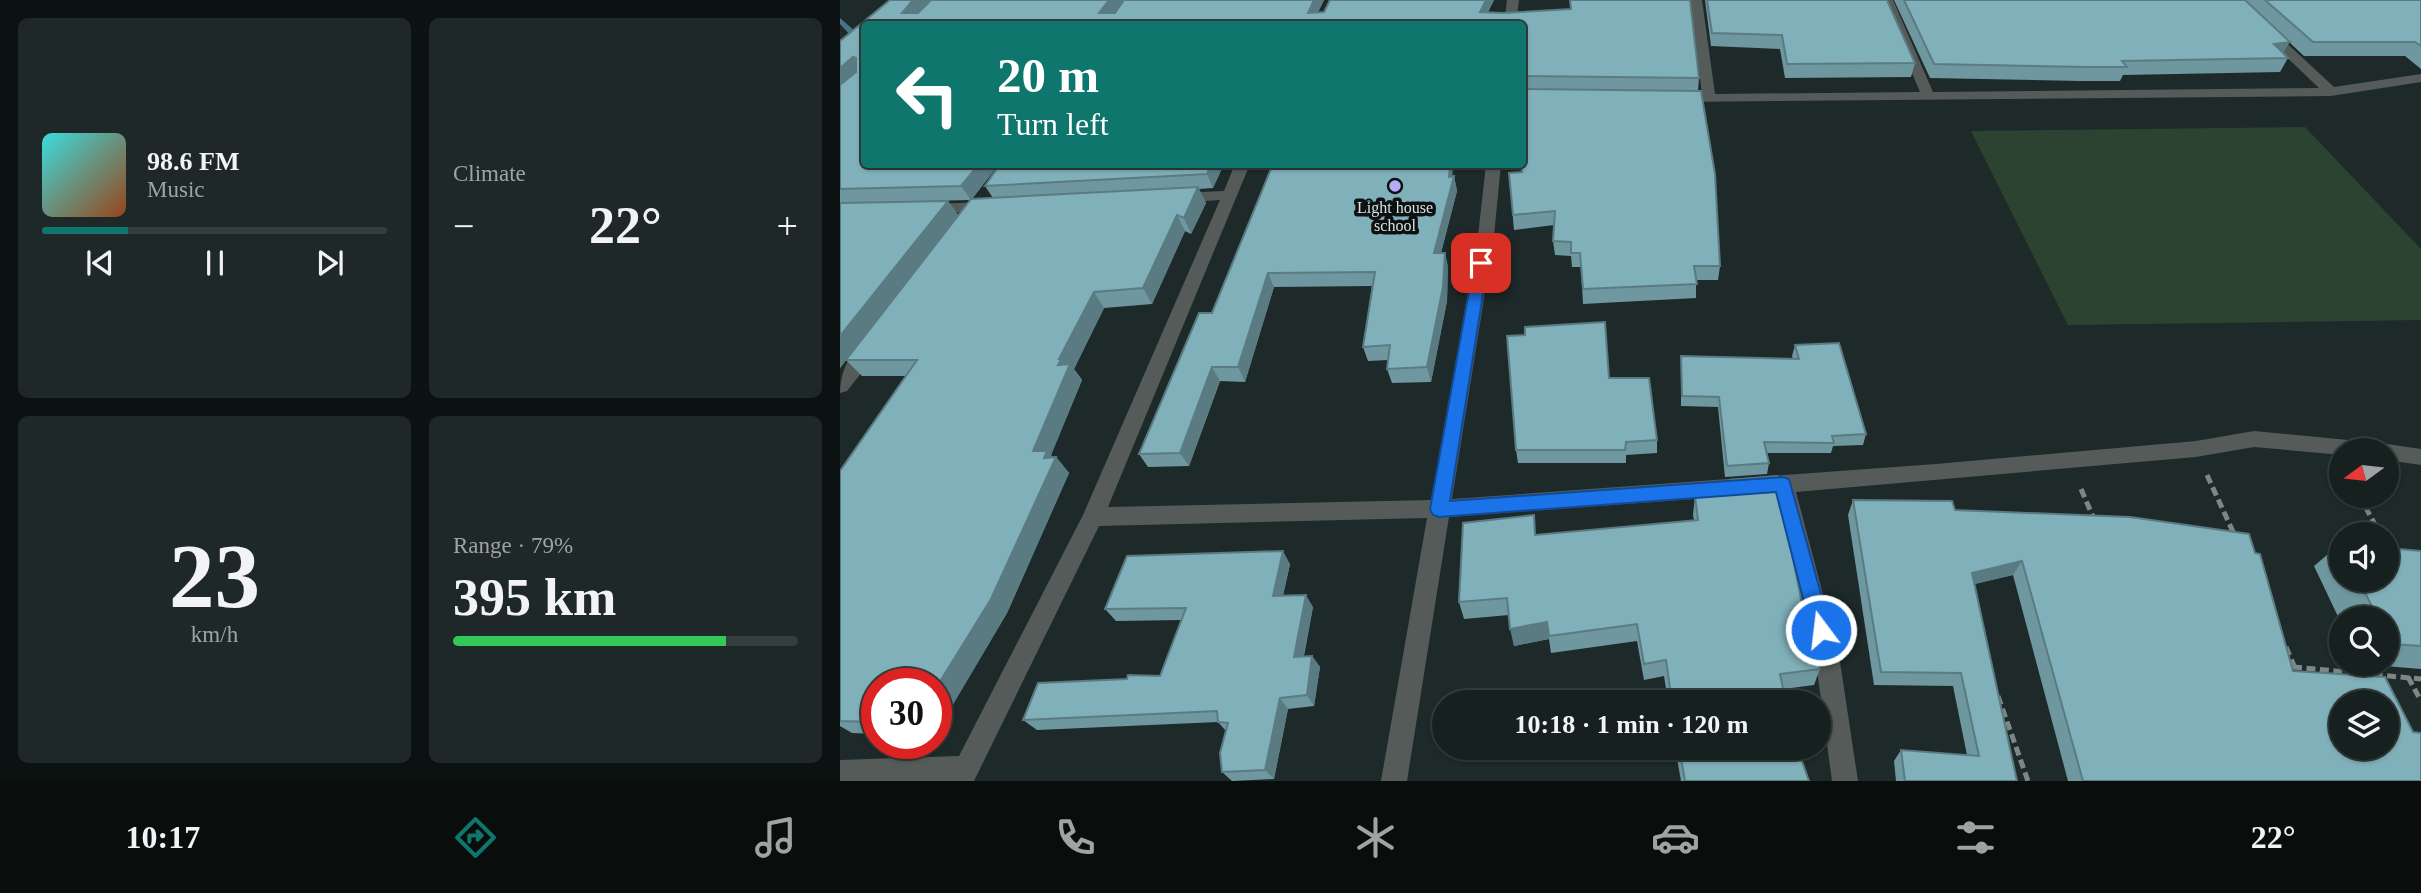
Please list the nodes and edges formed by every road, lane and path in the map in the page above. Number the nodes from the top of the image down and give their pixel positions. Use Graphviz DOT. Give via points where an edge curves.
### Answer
graph roads {
  1 [pos="1513,0"];
  2 [pos="1696,0"];
  3 [pos="1887,0"];
  4 [pos="2232,0"];
  5 [pos="1510,21"];
  6 [pos="2421,78"];
  7 [pos="2331,92"];
  8 [pos="1928,95"];
  9 [pos="1669,98"];
  10 [pos="1709,98"];
  11 [pos="1242,168"];
  12 [pos="1494,168"];
  13 [pos="994,186"];
  14 [pos="1228,195"];
  15 [pos="1163,198"];
  16 [pos="1005,206"];
  17 [pos="979,208"];
  18 [pos="909,209"];
  19 [pos="962,229"];
  20 [pos="881,334"];
  21 [pos="840,386"];
  22 [pos="2329,446"];
  23 [pos="2196,449"];
  24 [pos="2399,454"];
  25 [pos="2421,457"];
  26 [pos="2068,459"];
  27 [pos="1783,484"];
  28 [pos="1439,509"];
  29 [pos="1093,517"];
  30 [pos="2095,522"];
  31 [pos="2240,546"];
  32 [pos="2284,643"];
  33 [pos="2281,665"];
  34 [pos="2295,667"];
  35 [pos="2408,677"];
  36 [pos="2421,679"];
  37 [pos="2300,680"];
  38 [pos="1998,694"];
  39 [pos="2421,701"];
  40 [pos="840,773"];
  41 [pos="963,775"];
  42 [pos="1394,781"];
  43 [pos="1845,781"];
  44 [pos="2028,781"];
  1 -- 5 [label="street"];
  2 -- 10 [label="street"];
  3 -- 8 [label="street"];
  4 -- 7 [label="street"];
  6 -- 7 [label="street"];
  7 -- 8 [label="street"];
  8 -- 10 [label="street"];
  9 -- 10 [label="street"];
  11 -- 14 [label="street"];
  12 -- 28 [label="street"];
  13 -- 17 [label="street"];
  14 -- 15 [label="street"];
  14 -- 29 [label="street"];
  16 -- 17 [label="street"];
  17 -- 18 [label="street"];
  17 -- 19 [label="street"];
  20 -- 21 [label="street"];
  22 -- 23 [label="street" via="2253,439"];
  23 -- 26 [label="street"];
  23 -- 31 [label="path"];
  24 -- 25 [label="street"];
  26 -- 27 [label="street"];
  26 -- 30 [label="path"];
  27 -- 28 [label="street"];
  27 -- 43 [label="street" via="1827,654"];
  28 -- 29 [label="street"];
  28 -- 42 [label="street"];
  29 -- 41 [label="street"];
  32 -- 34 [label="path"];
  33 -- 34 [label="path"];
  34 -- 35 [label="path"];
  34 -- 37 [label="path"];
  35 -- 36 [label="path"];
  35 -- 39 [label="path"];
  38 -- 44 [label="path"];
  40 -- 41 [label="street"];
}
